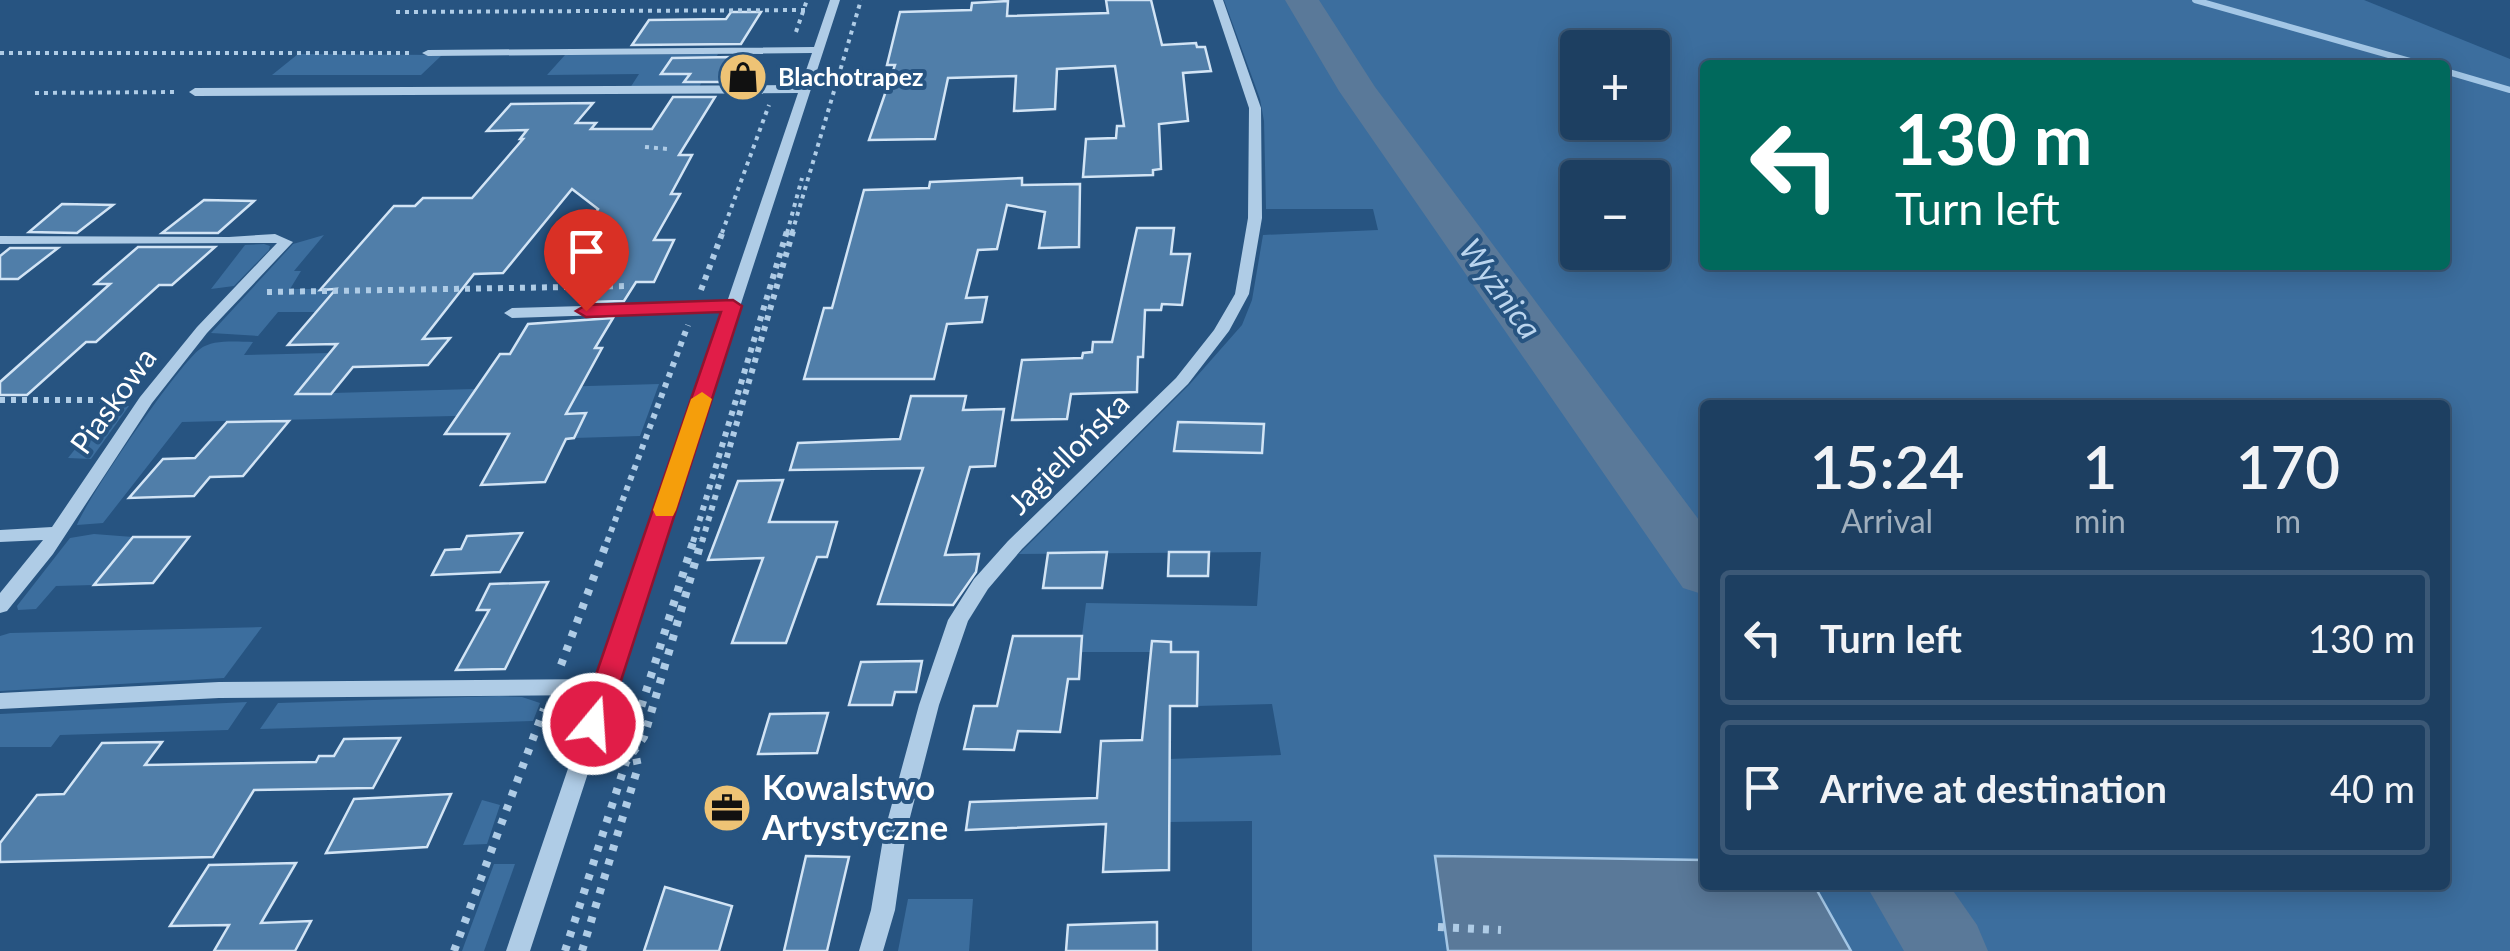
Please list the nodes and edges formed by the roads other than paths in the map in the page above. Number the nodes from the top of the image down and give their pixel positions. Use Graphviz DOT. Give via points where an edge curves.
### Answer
graph roads {
  1 [pos="1218,0"];
  2 [pos="833,4"];
  3 [pos="818,50"];
  4 [pos="428,53"];
  5 [pos="805,90"];
  6 [pos="196,92"];
  7 [pos="0,240"];
  8 [pos="733,306"];
  9 [pos="512,313"];
  10 [pos="57,533"];
  11 [pos="0,536"];
  12 [pos="0,606"];
  13 [pos="606,687"];
  14 [pos="0,701"];
  15 [pos="518,951"];
  16 [pos="872,951"];
  1 -- 16 [label="street, Jagiellońska" via="1256,122 1255,218 1242,294 1182,380 1015,545 958,620 900,814"];
  2 -- 3 [label="street"];
  3 -- 4 [label="street"];
  3 -- 5 [label="street"];
  5 -- 6 [label="street"];
  5 -- 8 [label="street"];
  7 -- 10 [label="street, Piaskowa" via="285,240 146,400"];
  8 -- 9 [label="street"];
  8 -- 13 [label="street"];
  10 -- 11 [label="street"];
  10 -- 12 [label="street, Piaskowa"];
  13 -- 14 [label="street" via="219,690"];
  13 -- 15 [label="street"];
}
